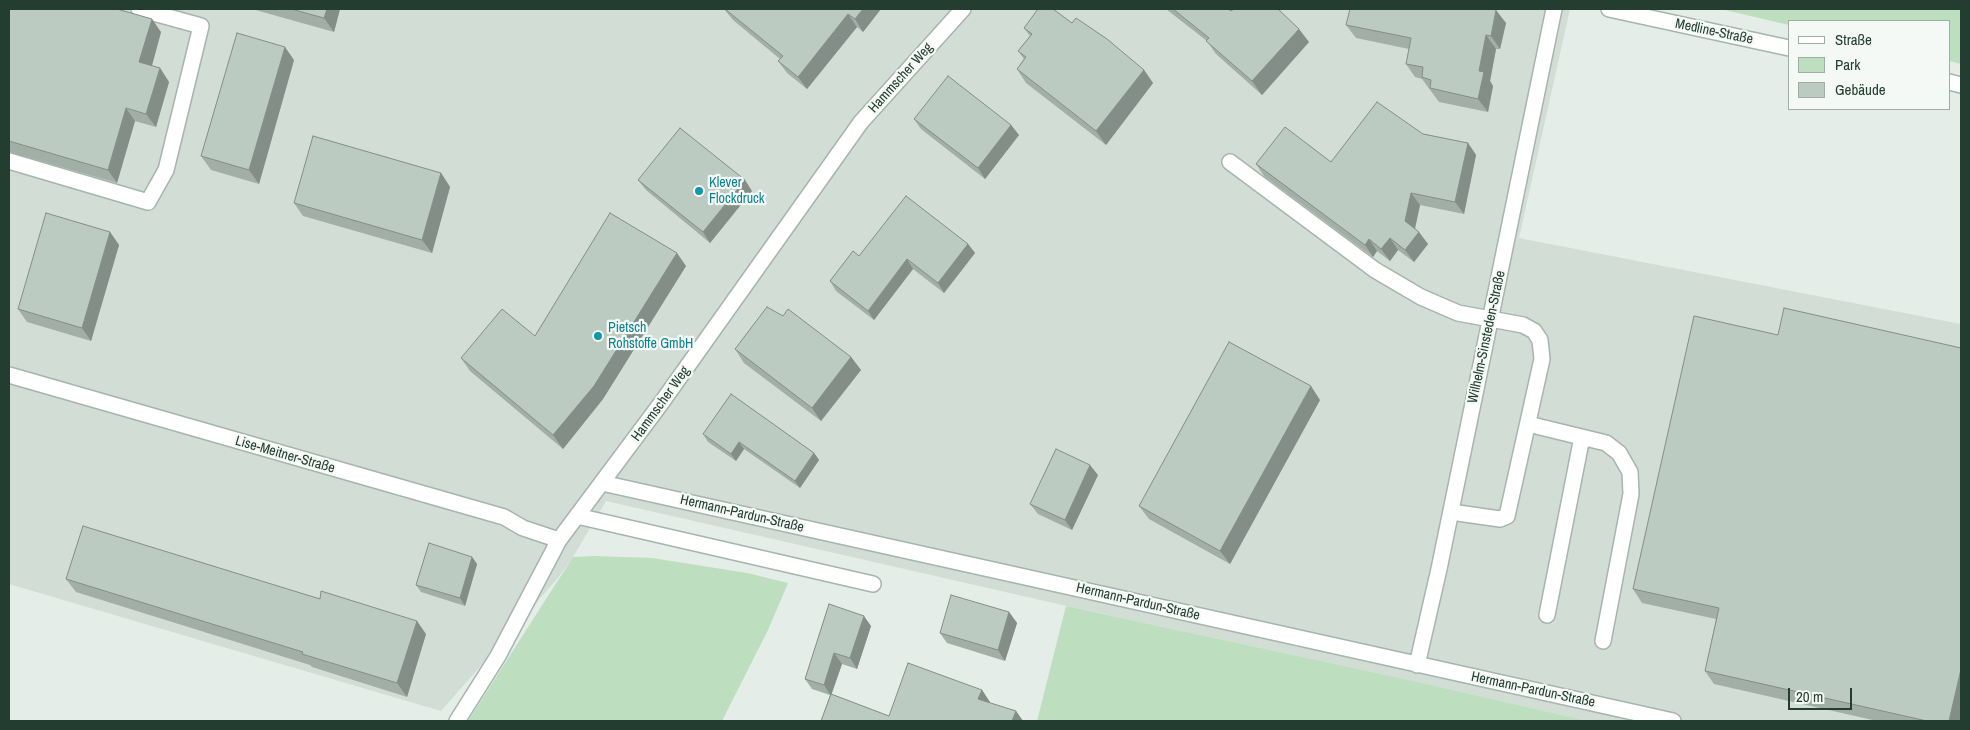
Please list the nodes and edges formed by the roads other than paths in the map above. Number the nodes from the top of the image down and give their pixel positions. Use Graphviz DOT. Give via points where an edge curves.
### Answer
graph roads {
  1 [pos="139,9"];
  2 [pos="963,9"];
  3 [pos="1554,9"];
  4 [pos="1610,9"];
  5 [pos="1788,48"];
  6 [pos="9,161"];
  7 [pos="1230,162"];
  8 [pos="1491,320"];
  9 [pos="9,376"];
  10 [pos="1528,424"];
  11 [pos="1582,437"];
  12 [pos="602,483"];
  13 [pos="1451,512"];
  14 [pos="577,516"];
  15 [pos="559,540"];
  16 [pos="874,584"];
  17 [pos="1547,615"];
  18 [pos="1603,641"];
  19 [pos="1417,665"];
  20 [pos="457,721"];
  21 [pos="1673,721"];
  1 -- 6 [label="street" via="201,26 166,170 148,202"];
  2 -- 12 [label="street, Hammscher Weg" via="862,122"];
  3 -- 8 [label="street, Wilhelm-Sinsteden-Straße"];
  4 -- 5 [label="street, Medline-Straße"];
  7 -- 8 [label="street" via="1375,270 1458,313"];
  8 -- 10 [label="street" via="1523,325 1534,331 1540,340 1542,359"];
  8 -- 13 [label="street, Wilhelm-Sinsteden-Straße"];
  9 -- 15 [label="street, Lise-Meitner-Straße" via="504,518 522,528"];
  10 -- 11 [label="street"];
  10 -- 13 [label="street" via="1507,516 1500,519"];
  11 -- 17 [label="street"];
  11 -- 18 [label="street" via="1606,443 1619,453 1630,472 1630,494"];
  12 -- 14 [label="street, Hammscher Weg"];
  12 -- 19 [label="street, Hermann-Pardun-Straße"];
  13 -- 19 [label="street, Wilhelm-Sinsteden-Straße"];
  14 -- 15 [label="street, Hammscher Weg"];
  14 -- 16 [label="street"];
  15 -- 20 [label="street, Hammscher Weg" via="498,656"];
  19 -- 21 [label="street, Hermann-Pardun-Straße"];
}
